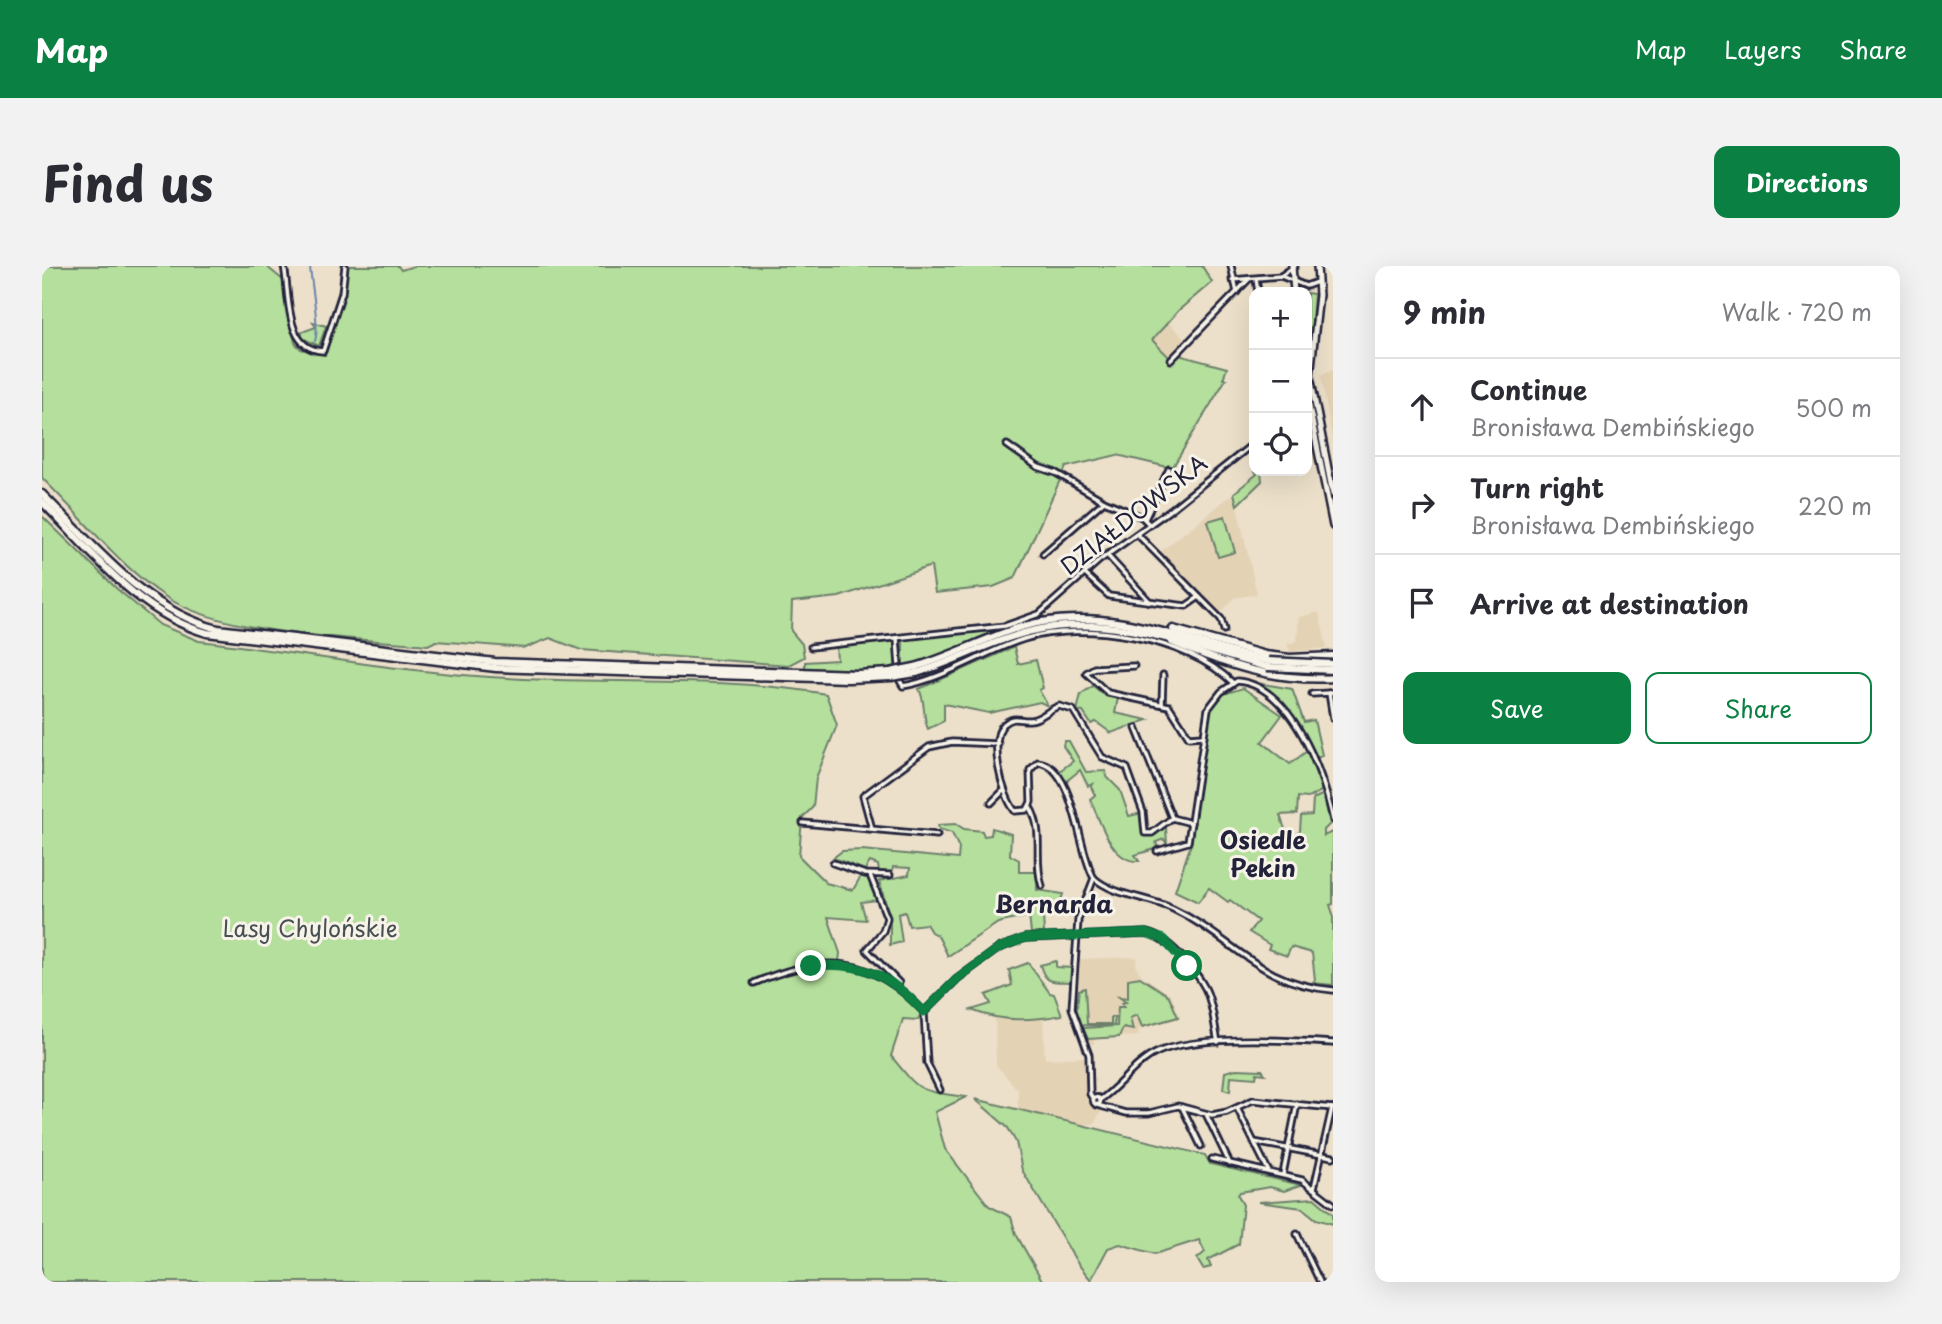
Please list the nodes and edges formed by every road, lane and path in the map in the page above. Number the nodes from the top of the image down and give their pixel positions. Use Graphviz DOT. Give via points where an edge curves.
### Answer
graph roads {
  1 [pos="284,266"];
  2 [pos="345,266"];
  3 [pos="1231,266"];
  4 [pos="1317,266"];
  5 [pos="1293,267"];
  6 [pos="1281,276"];
  7 [pos="1249,279"];
  8 [pos="1256,279"];
  9 [pos="1233,280"];
  10 [pos="1293,281"];
  11 [pos="1319,281"];
  12 [pos="1257,287"];
  13 [pos="1294,287"];
  14 [pos="1237,292"];
  15 [pos="1171,360"];
  16 [pos="1309,413"];
  17 [pos="1007,445"];
  18 [pos="1249,447"];
  19 [pos="1333,454"];
  20 [pos="1324,456"];
  21 [pos="1169,469"];
  22 [pos="42,494"];
  23 [pos="1333,494"];
  24 [pos="1104,501"];
  25 [pos="42,502"];
  26 [pos="1145,519"];
  27 [pos="1150,525"];
  28 [pos="1333,526"];
  29 [pos="1137,534"];
  30 [pos="1043,554"];
  31 [pos="1107,555"];
  32 [pos="1085,574"];
  33 [pos="1199,597"];
  34 [pos="1150,602"];
  35 [pos="1147,626"];
  36 [pos="1224,630"];
  37 [pos="218,632"];
  38 [pos="1158,636"];
  39 [pos="897,638"];
  40 [pos="811,647"];
  41 [pos="1333,656"];
  42 [pos="1302,659"];
  43 [pos="1268,664"];
  44 [pos="1333,664"];
  45 [pos="1135,666"];
  46 [pos="915,670"];
  47 [pos="1333,670"];
  48 [pos="1163,676"];
  49 [pos="1333,678"];
  50 [pos="1301,679"];
  51 [pos="1232,682"];
  52 [pos="1331,693"];
  53 [pos="1312,694"];
  54 [pos="1162,704"];
  55 [pos="1333,718"];
  56 [pos="1136,728"];
  57 [pos="1203,736"];
  58 [pos="998,744"];
  59 [pos="1003,791"];
  60 [pos="991,803"];
  61 [pos="1030,807"];
  62 [pos="1172,818"];
  63 [pos="1333,820"];
  64 [pos="803,823"];
  65 [pos="1191,823"];
  66 [pos="872,829"];
  67 [pos="937,835"];
  68 [pos="1157,851"];
  69 [pos="833,863"];
  70 [pos="870,875"];
  71 [pos="890,875"];
  72 [pos="1094,878"];
  73 [pos="1042,886"];
  74 [pos="1077,934"];
  75 [pos="754,983"];
  76 [pos="902,988"];
  77 [pos="1333,990"];
  78 [pos="924,1012"];
  79 [pos="1218,1042"];
  80 [pos="1333,1042"];
  81 [pos="940,1090"];
  82 [pos="1098,1100"];
  83 [pos="1297,1104"];
  84 [pos="1182,1107"];
  85 [pos="1237,1108"];
  86 [pos="1333,1108"];
  87 [pos="1206,1114"];
  88 [pos="1254,1142"];
  89 [pos="1201,1146"];
  90 [pos="1289,1149"];
  91 [pos="1322,1154"];
  92 [pos="1333,1157"];
  93 [pos="1212,1159"];
  94 [pos="1230,1164"];
  95 [pos="1269,1172"];
  96 [pos="1283,1175"];
  97 [pos="1314,1188"];
  98 [pos="1333,1204"];
  99 [pos="1297,1234"];
  100 [pos="1320,1282"];
  1 -- 2 [label="street" via="295,335 304,346 323,351 342,293"];
  3 -- 9 [label="street"];
  4 -- 11 [label="main road"];
  5 -- 6 [label="street"];
  5 -- 10 [label="main road"];
  6 -- 8 [label="street"];
  6 -- 10 [label="street"];
  7 -- 8 [label="street"];
  7 -- 9 [label="street"];
  7 -- 14 [label="street"];
  8 -- 12 [label="street"];
  9 -- 14 [label="street"];
  10 -- 11 [label="street" via="1306,286"];
  10 -- 13 [label="main road"];
  11 -- 20 [label="main road" via="1310,369"];
  14 -- 15 [label="street"];
  16 -- 28 [label="main road"];
  17 -- 24 [label="street" via="1038,467"];
  18 -- 27 [label="street, DZIAŁDOWSKA"];
  19 -- 20 [label="street"];
  20 -- 23 [label="main road"];
  21 -- 26 [label="street"];
  22 -- 37 [label="highway" via="156,603"];
  24 -- 26 [label="street"];
  24 -- 30 [label="street"];
  25 -- 37 [label="highway" via="156,610 183,625"];
  26 -- 27 [label="street"];
  27 -- 29 [label="street, DZIAŁDOWSKA"];
  29 -- 31 [label="street, DZIAŁDOWSKA"];
  29 -- 33 [label="street"];
  31 -- 32 [label="street, DZIAŁDOWSKA"];
  31 -- 34 [label="street"];
  32 -- 34 [label="street" via="1107,595"];
  32 -- 39 [label="street, DZIAŁDOWSKA" via="1035,616 1005,626"];
  33 -- 34 [label="street" via="1189,606"];
  33 -- 36 [label="street" via="1221,619"];
  35 -- 42 [label="highway" via="1181,630 1265,655"];
  35 -- 43 [label="highway"];
  35 -- 46 [label="highway" via="1096,620 1042,622"];
  37 -- 46 [label="highway, bridge" via="427,658 588,669 857,674"];
  38 -- 43 [label="highway"];
  38 -- 46 [label="highway" via="1094,626 1040,629"];
  38 -- 50 [label="highway" via="1238,667"];
  39 -- 40 [label="street"];
  39 -- 51 [label="street" via="904,685 1021,640 1062,631 1153,642 1217,668"];
  41 -- 42 [label="highway"];
  42 -- 50 [label="highway"];
  43 -- 44 [label="highway, bridge"];
  43 -- 47 [label="highway, bridge"];
  45 -- 54 [label="street" via="1094,668 1086,673 1108,693"];
  48 -- 54 [label="street"];
  49 -- 50 [label="highway"];
  51 -- 57 [label="street" via="1210,705"];
  51 -- 63 [label="street" via="1247,683 1278,703 1324,780"];
  52 -- 53 [label="street"];
  52 -- 55 [label="street"];
  54 -- 57 [label="street" via="1171,708 1189,737"];
  56 -- 62 [label="street"];
  57 -- 65 [label="street"];
  58 -- 59 [label="street"];
  58 -- 62 [label="street" via="1003,725 1016,718 1033,720 1059,706 1073,710 1102,757 1126,768 1143,812 1145,832 1152,833"];
  58 -- 66 [label="street" via="952,742 923,751 863,796"];
  59 -- 60 [label="street"];
  59 -- 61 [label="street" via="1015,811"];
  61 -- 72 [label="street" via="1030,770 1038,762 1048,765 1068,793"];
  61 -- 73 [label="street" via="1038,831"];
  62 -- 65 [label="street"];
  64 -- 66 [label="street"];
  65 -- 68 [label="street" via="1188,842"];
  66 -- 67 [label="street"];
  69 -- 70 [label="street"];
  70 -- 71 [label="street"];
  70 -- 76 [label="street" via="887,918 867,950"];
  72 -- 74 [label="street" via="1080,912"];
  72 -- 77 [label="street" via="1174,909 1282,979"];
  74 -- 78 [label="street" via="1034,936 999,948 953,981"];
  74 -- 79 [label="street" via="1146,933 1163,939 1205,988"];
  74 -- 82 [label="street" via="1072,1012 1087,1048 1090,1081"];
  75 -- 76 [label="street" via="779,972 839,964 875,973"];
  76 -- 78 [label="street"];
  78 -- 81 [label="street" via="928,1063"];
  79 -- 80 [label="street"];
  79 -- 82 [label="street" via="1155,1053"];
  82 -- 84 [label="street" via="1113,1111 1141,1114"];
  83 -- 85 [label="street" via="1253,1100"];
  83 -- 86 [label="street"];
  83 -- 90 [label="street"];
  84 -- 87 [label="street"];
  84 -- 89 [label="street"];
  85 -- 87 [label="street"];
  85 -- 88 [label="street"];
  86 -- 91 [label="street"];
  87 -- 94 [label="street"];
  88 -- 90 [label="street"];
  88 -- 95 [label="street"];
  90 -- 91 [label="street"];
  90 -- 96 [label="street"];
  91 -- 92 [label="street"];
  91 -- 97 [label="street"];
  93 -- 94 [label="street"];
  94 -- 95 [label="street"];
  95 -- 96 [label="street"];
  96 -- 97 [label="street"];
  97 -- 98 [label="street"];
  99 -- 100 [label="street"];
}
